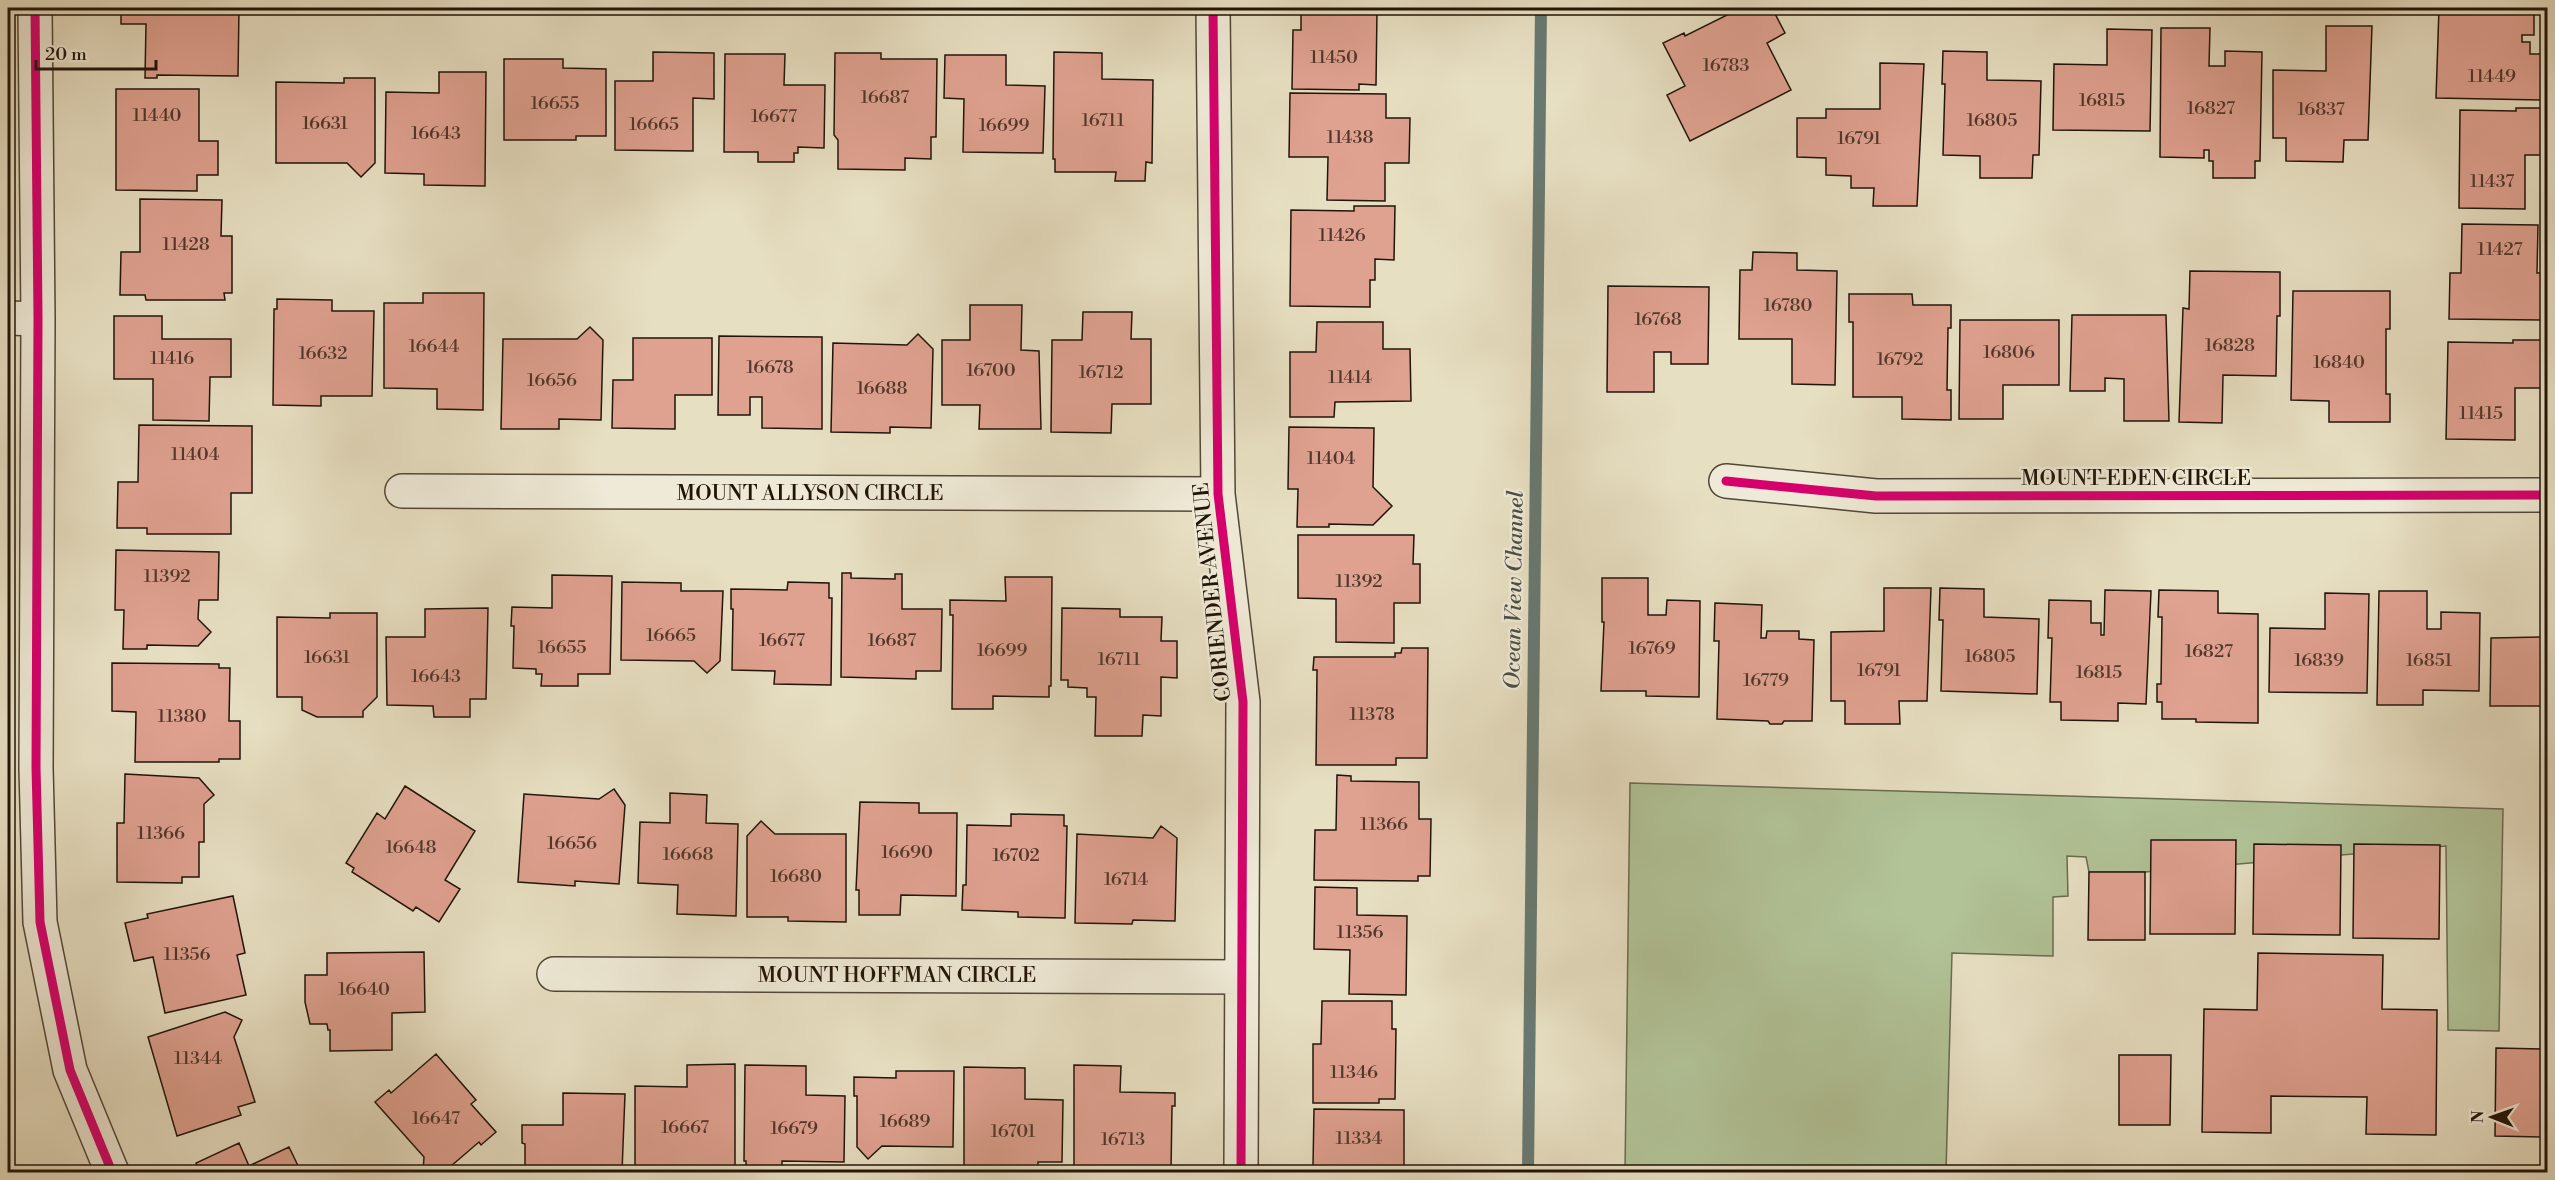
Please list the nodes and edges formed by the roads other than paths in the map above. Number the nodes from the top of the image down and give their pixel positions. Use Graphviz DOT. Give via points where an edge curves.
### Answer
graph roads {
  1 [pos="35,8"];
  2 [pos="1213,8"];
  3 [pos="23,319"];
  4 [pos="1726,481"];
  5 [pos="402,491"];
  6 [pos="1218,494"];
  7 [pos="2547,495"];
  8 [pos="22,768"];
  9 [pos="554,974"];
  10 [pos="1240,977"];
  11 [pos="112,1173"];
  12 [pos="1241,1173"];
  1 -- 3 [label="street"];
  2 -- 6 [label="street, CORIENDER AVENUE"];
  3 -- 8 [label="street"];
  4 -- 7 [label="street, MOUNT EDEN CIRCLE" via="1876,496"];
  5 -- 6 [label="street, MOUNT ALLYSON CIRCLE"];
  6 -- 10 [label="street, CORIENDER AVENUE" via="1243,702"];
  8 -- 11 [label="street" via="40,922 70,1070"];
  9 -- 10 [label="street, MOUNT HOFFMAN CIRCLE"];
  10 -- 12 [label="street, CORIENDER AVENUE"];
}
